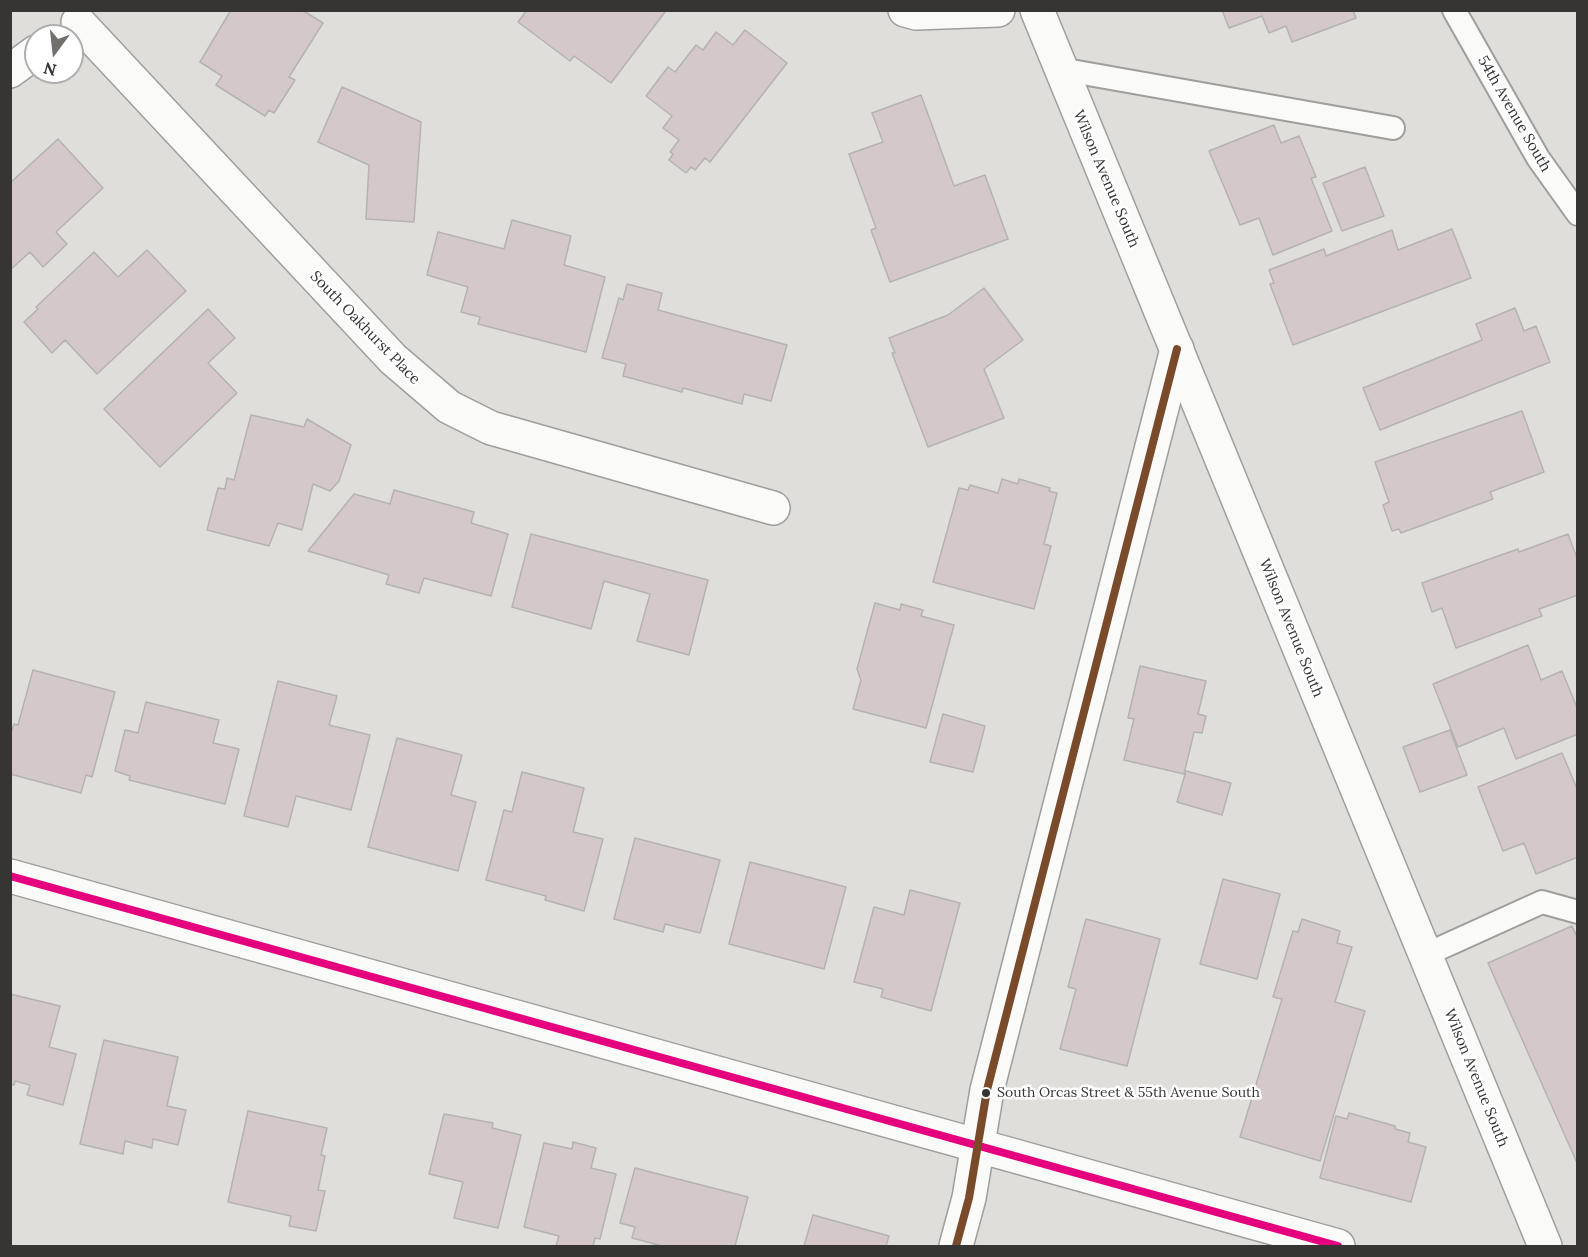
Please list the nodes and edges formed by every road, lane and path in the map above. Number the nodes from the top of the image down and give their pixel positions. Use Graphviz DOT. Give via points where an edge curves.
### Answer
graph roads {
  1 [pos="905,10"];
  2 [pos="998,10"];
  3 [pos="1037,10"];
  4 [pos="1454,10"];
  5 [pos="75,23"];
  6 [pos="24,61"];
  7 [pos="1060,69"];
  8 [pos="10,71"];
  9 [pos="1393,128"];
  10 [pos="1578,214"];
  11 [pos="1177,349"];
  12 [pos="773,508"];
  13 [pos="10,876"];
  14 [pos="1578,912"];
  15 [pos="1425,955"];
  16 [pos="978,1148"];
  17 [pos="956,1246"];
  18 [pos="1338,1246"];
  19 [pos="1545,1246"];
  1 -- 2 [label="street"];
  3 -- 7 [label="street, Wilson Avenue South"];
  4 -- 10 [label="lane, 54th Avenue South" via="1538,158"];
  5 -- 12 [label="street, South Oakhurst Place" via="393,359 449,407 491,428"];
  6 -- 8 [label="street"];
  7 -- 9 [label="lane"];
  7 -- 11 [label="street, Wilson Avenue South"];
  11 -- 15 [label="street, Wilson Avenue South"];
  11 -- 16 [label="street" via="987,1090"];
  13 -- 16 [label="street"];
  14 -- 15 [label="lane" via="1542,902"];
  15 -- 19 [label="street, Wilson Avenue South"];
  16 -- 17 [label="street"];
  16 -- 18 [label="street"];
}
